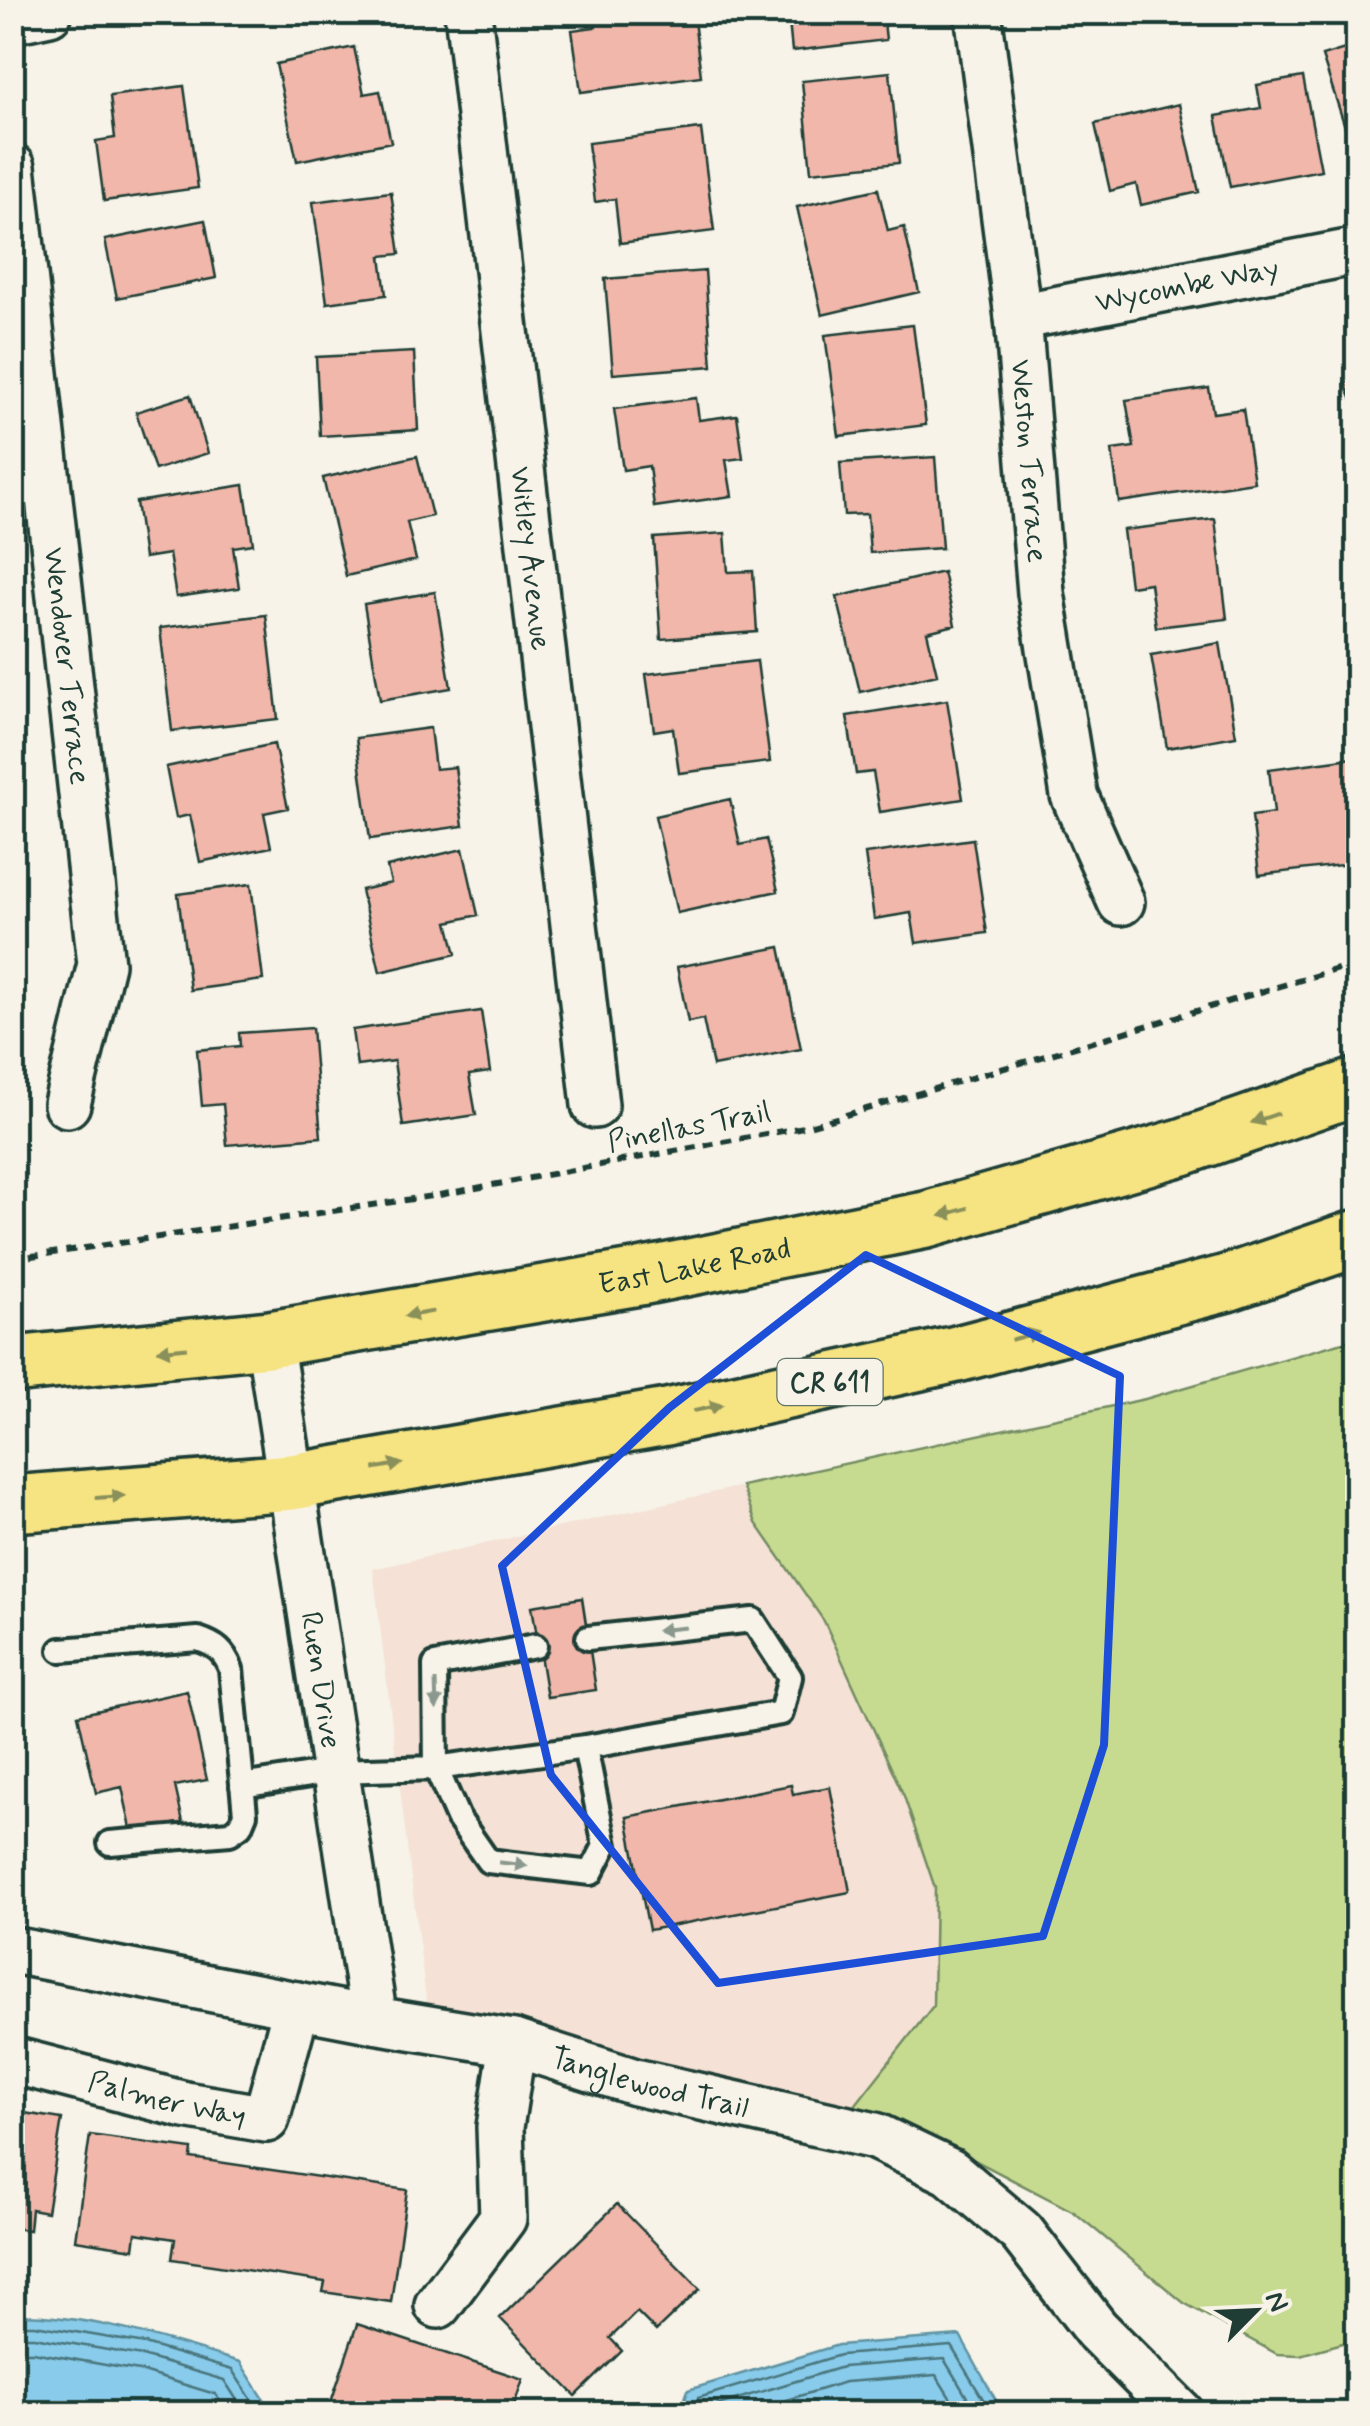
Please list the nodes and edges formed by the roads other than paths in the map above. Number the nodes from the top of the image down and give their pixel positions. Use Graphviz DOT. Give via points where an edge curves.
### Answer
graph roads {
  1 [pos="49,12"];
  2 [pos="468,12"];
  3 [pos="978,12"];
  4 [pos="12,20"];
  5 [pos="12,167"];
  6 [pos="1358,251"];
  7 [pos="1018,316"];
  8 [pos="1121,902"];
  9 [pos="1358,1086"];
  10 [pos="67,1104"];
  11 [pos="595,1105"];
  12 [pos="1358,1238"];
  13 [pos="269,1339"];
  14 [pos="12,1365"];
  15 [pos="292,1482"];
  16 [pos="12,1504"];
  17 [pos="588,1638"];
  18 [pos="535,1646"];
  19 [pos="61,1650"];
  20 [pos="585,1747"];
  21 [pos="436,1768"];
  22 [pos="335,1771"];
  23 [pos="242,1786"];
  24 [pos="110,1843"];
  25 [pos="12,1950"];
  26 [pos="296,2006"];
  27 [pos="374,2020"];
  28 [pos="513,2043"];
  29 [pos="12,2060"];
  30 [pos="438,2306"];
  31 [pos="1181,2414"];
  1 -- 4 [label="street"];
  2 -- 11 [label="street, Witley Avenue"];
  3 -- 7 [label="street, Weston Terrace"];
  5 -- 10 [label="street, Wendover Terrace" via="100,964"];
  6 -- 7 [label="street, Wycombe Way"];
  7 -- 8 [label="street, Weston Terrace" via="1041,593 1074,795"];
  9 -- 13 [label="main road, East Lake Road, one-way" via="1182,1147 926,1220 640,1277"];
  15 -- 12 [label="main road, CR 611, one-way" via="667,1417 956,1354 1227,1283"];
  13 -- 14 [label="main road, East Lake Road, one-way"];
  13 -- 15 [label="street, Ruen Drive"];
  16 -- 15 [label="main road, CR 611, one-way"];
  15 -- 22 [label="street, Ruen Drive"];
  20 -- 17 [label="lane, one-way" via="781,1713 790,1676 754,1620"];
  18 -- 21 [label="lane, one-way" via="435,1664"];
  19 -- 23 [label="lane" via="198,1639 216,1645 231,1669"];
  20 -- 21 [label="lane"];
  21 -- 20 [label="lane, one-way" via="458,1818 488,1861 591,1873 605,1846"];
  21 -- 22 [label="lane"];
  22 -- 23 [label="lane"];
  22 -- 27 [label="street, Ruen Drive"];
  23 -- 24 [label="lane" via="245,1814 230,1833"];
  25 -- 26 [label="street, Tanglewood Trail"];
  26 -- 27 [label="street, Tanglewood Trail"];
  26 -- 29 [label="street, Palmer Way" via="266,2119"];
  27 -- 28 [label="street, Tanglewood Trail"];
  28 -- 30 [label="street" via="500,2127 503,2218"];
  28 -- 31 [label="street, Tanglewood Trail" via="635,2082 874,2136 950,2172 1021,2232 1096,2330"];
}
